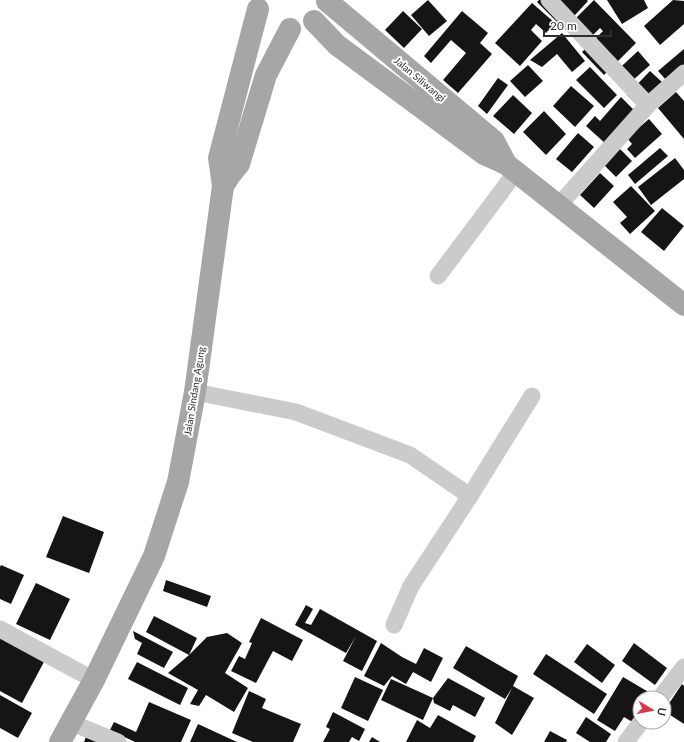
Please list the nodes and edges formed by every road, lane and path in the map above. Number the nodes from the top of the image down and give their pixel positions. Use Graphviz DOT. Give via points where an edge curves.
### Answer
graph roads {
  1 [pos="327,0"];
  2 [pos="549,0"];
  3 [pos="256,5"];
  4 [pos="314,21"];
  5 [pos="290,29"];
  6 [pos="684,72"];
  7 [pos="648,105"];
  8 [pos="511,168"];
  9 [pos="224,186"];
  10 [pos="559,205"];
  11 [pos="438,276"];
  12 [pos="684,305"];
  13 [pos="194,392"];
  14 [pos="532,396"];
  15 [pos="470,496"];
  16 [pos="394,625"];
  17 [pos="0,629"];
  18 [pos="684,667"];
  19 [pos="94,680"];
  20 [pos="666,690"];
  21 [pos="70,722"];
  22 [pos="635,730"];
  23 [pos="60,742"];
  24 [pos="118,742"];
  25 [pos="626,742"];
  1 -- 4 [label="main road" via="322,12"];
  1 -- 8 [label="main road, Jalan Siliwangi" via="494,141"];
  2 -- 7 [label="street"];
  3 -- 5 [label="main road" via="271,24"];
  3 -- 9 [label="main road" via="219,158"];
  4 -- 5 [label="main road"];
  4 -- 8 [label="main road, Jalan Siliwangi" via="344,50 484,154"];
  5 -- 9 [label="main road, Jalan Sindang Agung" via="266,76 239,164"];
  6 -- 7 [label="street"];
  7 -- 10 [label="street"];
  8 -- 10 [label="main road, Jalan Siliwangi"];
  8 -- 11 [label="street"];
  9 -- 13 [label="main road, Jalan Sindang Agung"];
  10 -- 12 [label="main road, Jalan Siliwangi"];
  13 -- 15 [label="street" via="296,412 410,455"];
  13 -- 19 [label="main road, Jalan Sindang Agung" via="178,482 154,556"];
  14 -- 15 [label="street"];
  15 -- 16 [label="street" via="411,586"];
  17 -- 19 [label="street"];
  18 -- 20 [label="street"];
  19 -- 21 [label="main road, Jalan Sindang Agung"];
  21 -- 23 [label="main road, Jalan Sindang Agung"];
  21 -- 24 [label="street"];
  22 -- 25 [label="street"];
}
